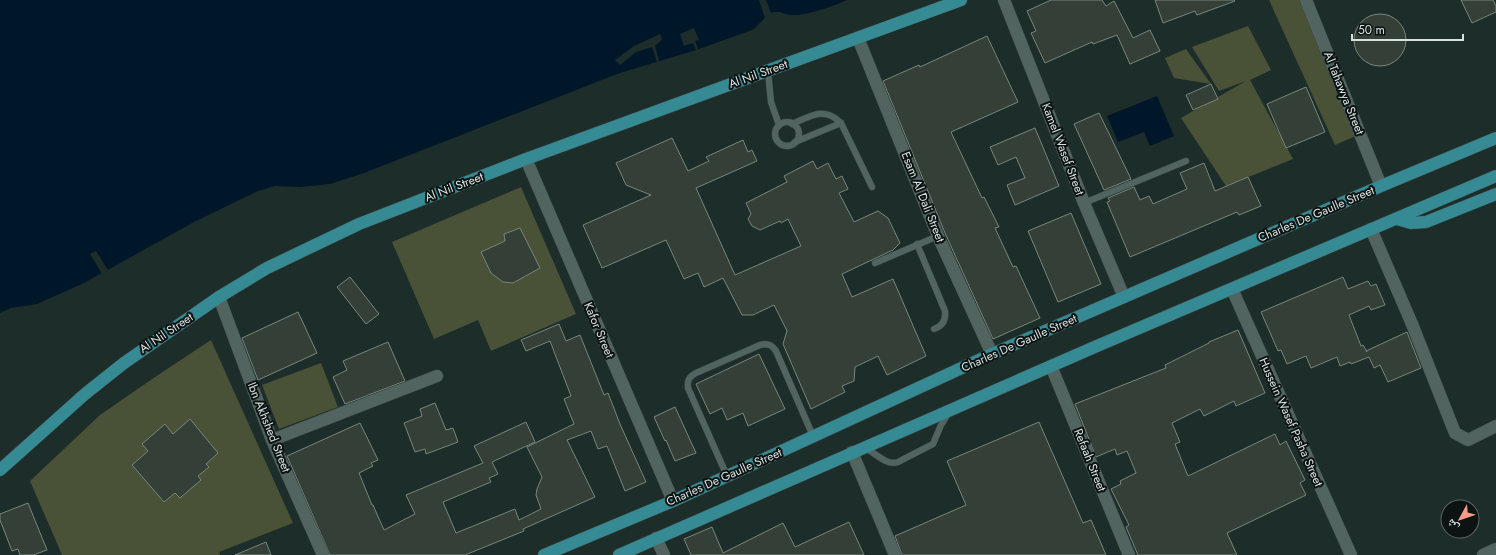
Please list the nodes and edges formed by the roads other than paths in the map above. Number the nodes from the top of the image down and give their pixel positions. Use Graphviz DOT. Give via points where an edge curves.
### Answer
graph roads {
  1 [pos="961,0"];
  2 [pos="1004,0"];
  3 [pos="1306,0"];
  4 [pos="858,38"];
  5 [pos="768,71"];
  6 [pos="841,123"];
  7 [pos="792,124"];
  8 [pos="779,125"];
  9 [pos="1496,138"];
  10 [pos="795,142"];
  11 [pos="526,159"];
  12 [pos="1186,161"];
  13 [pos="1496,176"];
  14 [pos="1381,186"];
  15 [pos="872,187"];
  16 [pos="1496,194"];
  17 [pos="1084,203"];
  18 [pos="1397,219"];
  19 [pos="1371,229"];
  20 [pos="938,236"];
  21 [pos="917,244"];
  22 [pos="875,263"];
  23 [pos="1232,289"];
  24 [pos="219,297"];
  25 [pos="1124,297"];
  26 [pos="934,329"];
  27 [pos="992,354"];
  28 [pos="1051,366"];
  29 [pos="437,376"];
  30 [pos="952,409"];
  31 [pos="1496,426"];
  32 [pos="813,436"];
  33 [pos="272,440"];
  34 [pos="864,447"];
  35 [pos="852,452"];
  36 [pos="0,470"];
  37 [pos="727,476"];
  38 [pos="673,501"];
  39 [pos="656,538"];
  40 [pos="1496,549"];
  41 [pos="322,555"];
  42 [pos="544,555"];
  43 [pos="619,555"];
  44 [pos="664,555"];
  45 [pos="895,555"];
  46 [pos="1129,555"];
  47 [pos="1351,555"];
  48 [pos="1484,555"];
  1 -- 4 [label="main road, Al Nil Street"];
  2 -- 17 [label="street, Kamel Wasef Street"];
  3 -- 14 [label="street, Al Tahawya Street"];
  4 -- 5 [label="main road, Al Nil Street"];
  4 -- 20 [label="street, Esam Al Dali Street"];
  5 -- 8 [label="lane" via="771,102"];
  5 -- 11 [label="main road, Al Nil Street"];
  6 -- 7 [label="lane" via="826,113 817,113"];
  6 -- 10 [label="lane"];
  6 -- 15 [label="lane"];
  7 -- 8 [label="lane" via="788,122"];
  7 -- 10 [label="lane" via="798,132"];
  8 -- 10 [label="lane" via="775,133 778,142 787,146"];
  9 -- 14 [label="main road, Charles De Gaulle Street"];
  11 -- 24 [label="main road, Al Nil Street" via="359,224 267,268"];
  11 -- 38 [label="street, Kafor Street"];
  12 -- 17 [label="lane"];
  13 -- 18 [label="main road"];
  14 -- 25 [label="main road, Charles De Gaulle Street"];
  16 -- 18 [label="main road" via="1426,222 1411,223"];
  17 -- 25 [label="street, Kamel Wasef Street"];
  18 -- 19 [label="main road"];
  19 -- 23 [label="main road"];
  19 -- 31 [label="street" via="1455,433 1468,440"];
  20 -- 21 [label="lane"];
  20 -- 27 [label="street, Esam Al Dali Street"];
  21 -- 22 [label="lane"];
  21 -- 26 [label="lane" via="945,311 944,323"];
  23 -- 28 [label="main road"];
  23 -- 47 [label="street, Hussein Wasef Pasha Street"];
  24 -- 33 [label="street, Ibn Akhshed Street"];
  24 -- 36 [label="main road, Al Nil Street" via="124,363 85,394"];
  25 -- 27 [label="main road, Charles De Gaulle Street"];
  27 -- 32 [label="main road, Charles De Gaulle Street"];
  28 -- 30 [label="main road"];
  28 -- 46 [label="street, Refaah Street"];
  29 -- 33 [label="street"];
  30 -- 34 [label="main road"];
  30 -- 34 [label="lane" via="933,444 898,462 888,462"];
  32 -- 37 [label="main road, Charles De Gaulle Street"];
  32 -- 37 [label="lane" via="772,346 760,345 696,373 690,376 688,388"];
  33 -- 41 [label="street, Ibn Akhshed Street"];
  34 -- 35 [label="main road"];
  35 -- 39 [label="main road"];
  35 -- 45 [label="street"];
  37 -- 38 [label="main road, Charles De Gaulle Street"];
  38 -- 42 [label="main road, Charles De Gaulle Street"];
  39 -- 43 [label="main road"];
  39 -- 44 [label="street"];
  40 -- 48 [label="street"];
}
